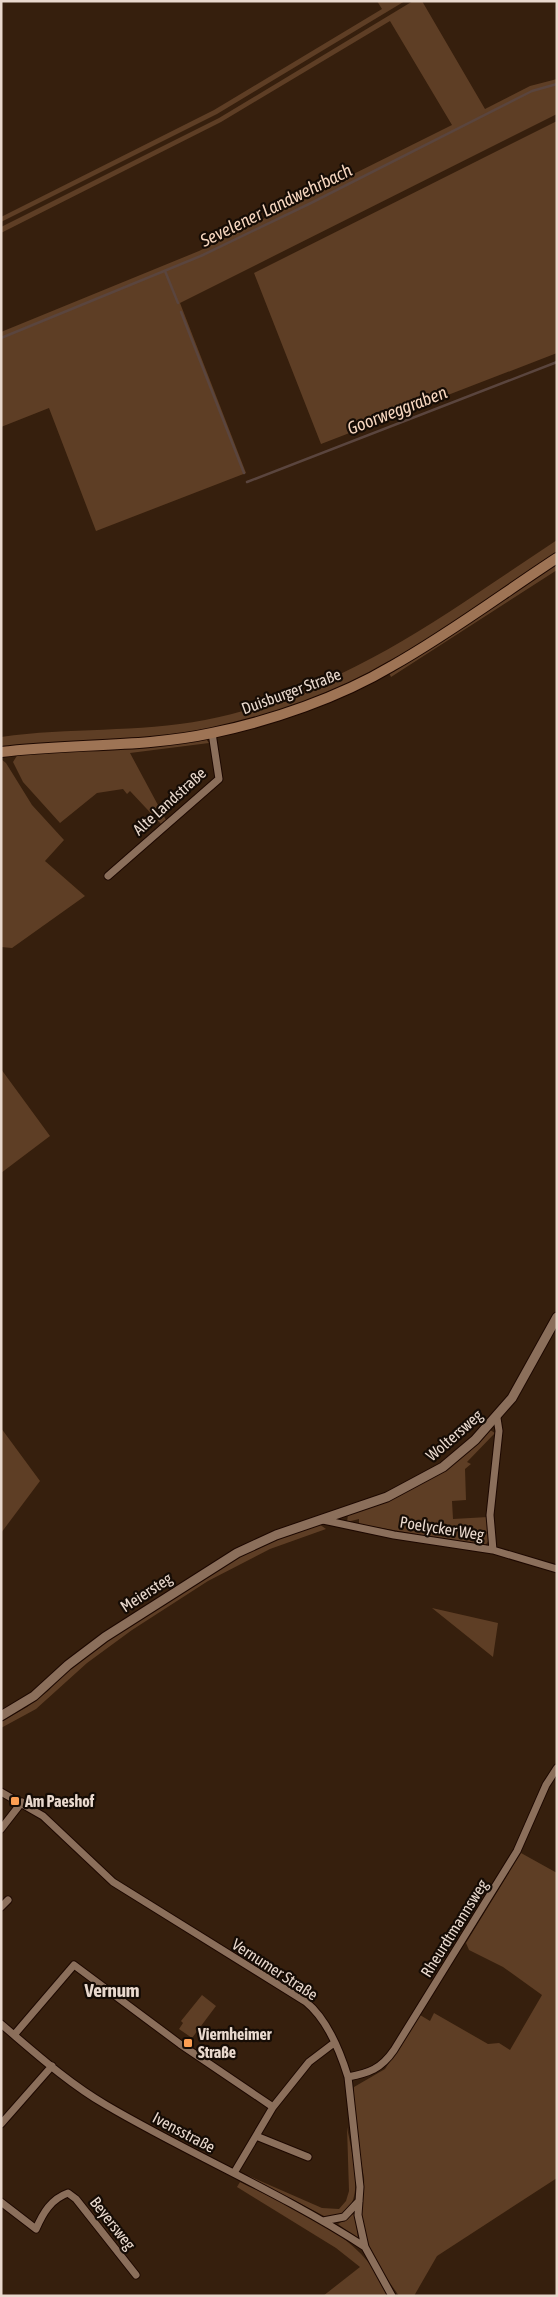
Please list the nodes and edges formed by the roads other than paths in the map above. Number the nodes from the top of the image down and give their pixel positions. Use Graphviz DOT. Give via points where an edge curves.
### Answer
graph roads {
  1 [pos="557,558"];
  2 [pos="212,733"];
  3 [pos="1,752"];
  4 [pos="108,876"];
  5 [pos="557,1317"];
  6 [pos="497,1418"];
  7 [pos="322,1520"];
  8 [pos="494,1550"];
  9 [pos="557,1569"];
  10 [pos="1,1716"];
  11 [pos="557,1768"];
  12 [pos="1,1792"];
  13 [pos="22,1802"];
  14 [pos="1,1829"];
  15 [pos="8,1900"];
  16 [pos="1,1907"];
  17 [pos="1,2024"];
  18 [pos="14,2035"];
  19 [pos="334,2043"];
  20 [pos="52,2066"];
  21 [pos="348,2077"];
  22 [pos="273,2107"];
  23 [pos="1,2124"];
  24 [pos="256,2136"];
  25 [pos="308,2157"];
  26 [pos="234,2173"];
  27 [pos="359,2200"];
  28 [pos="1,2202"];
  29 [pos="324,2221"];
  30 [pos="365,2247"];
  31 [pos="136,2275"];
  32 [pos="392,2296"];
  1 -- 2 [label="main road, Duisburger Straße" via="392,667 292,710"];
  2 -- 3 [label="main road, Duisburger Straße" via="133,743"];
  2 -- 4 [label="street, Alte Landstraße" via="219,779"];
  5 -- 6 [label="street, Woltersweg" via="512,1398"];
  6 -- 7 [label="street, Woltersweg" via="443,1467 418,1482 387,1497"];
  6 -- 8 [label="street" via="499,1431 490,1515"];
  7 -- 8 [label="street, Poelycker Weg"];
  7 -- 10 [label="street, Meiersteg" via="276,1535 214,1566 105,1637 68,1664 28,1700"];
  8 -- 9 [label="street, Poelycker Weg"];
  11 -- 21 [label="street, Rheurdtmannsweg" via="546,1785 517,1851 386,2062 375,2071"];
  12 -- 13 [label="street, Vernumer Straße"];
  13 -- 14 [label="street"];
  13 -- 19 [label="street, Vernumer Straße" via="48,1821 113,1882 306,2002 320,2016"];
  15 -- 16 [label="street"];
  17 -- 18 [label="street, Ivensstraße"];
  18 -- 20 [label="street, Ivensstraße"];
  18 -- 22 [label="street" via="74,1965 180,2044"];
  19 -- 21 [label="street, Vernumer Straße"];
  19 -- 22 [label="street" via="309,2062"];
  20 -- 23 [label="street"];
  20 -- 26 [label="street, Ivensstraße" via="104,2104"];
  21 -- 27 [label="street, Vernumer Straße"];
  22 -- 24 [label="street"];
  24 -- 25 [label="street"];
  24 -- 26 [label="street"];
  26 -- 29 [label="street, Ivensstraße"];
  27 -- 29 [label="street" via="344,2217"];
  27 -- 30 [label="street, Vernumer Straße" via="358,2215"];
  28 -- 31 [label="street, Beyersweg" via="36,2229 43,2212 68,2193"];
  29 -- 30 [label="street, Ivensstraße"];
  30 -- 32 [label="street, Vernumer Straße"];
}
